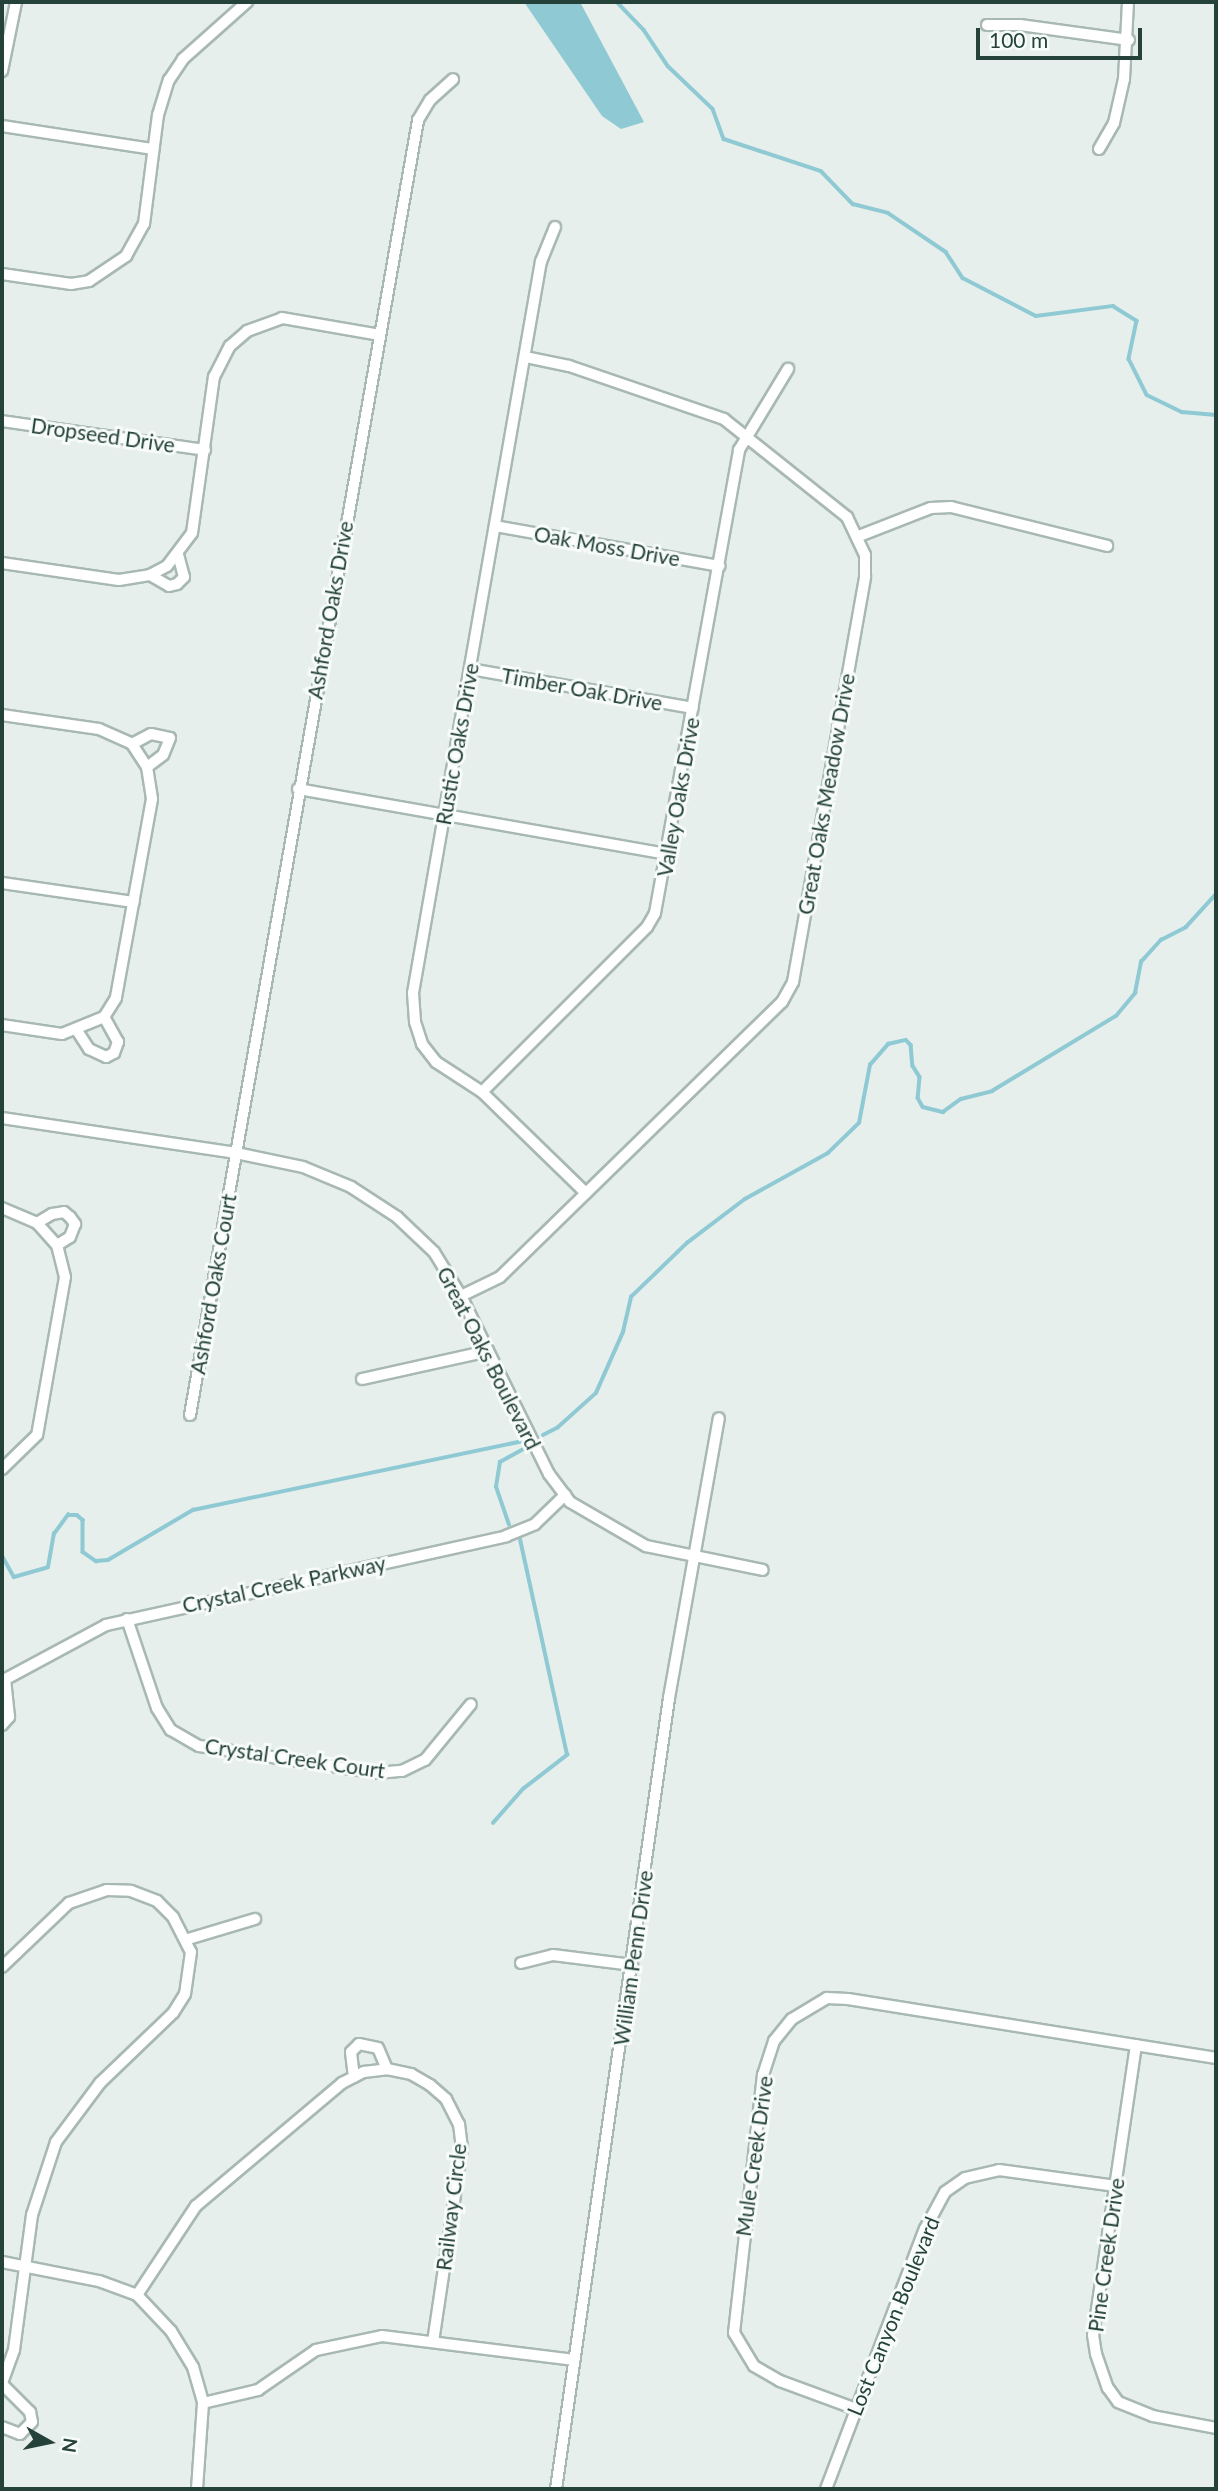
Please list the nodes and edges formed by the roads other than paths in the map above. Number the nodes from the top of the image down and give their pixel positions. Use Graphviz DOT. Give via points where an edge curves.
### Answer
graph roads {
  1 [pos="16,2"];
  2 [pos="247,2"];
  3 [pos="1128,2"];
  4 [pos="986,25"];
  5 [pos="1129,40"];
  6 [pos="2,71"];
  7 [pos="453,79"];
  8 [pos="2,126"];
  9 [pos="153,149"];
  10 [pos="1099,149"];
  11 [pos="555,227"];
  12 [pos="2,274"];
  13 [pos="380,335"];
  14 [pos="525,357"];
  15 [pos="788,369"];
  16 [pos="2,421"];
  17 [pos="744,435"];
  18 [pos="205,450"];
  19 [pos="495,526"];
  20 [pos="859,536"];
  21 [pos="1107,546"];
  22 [pos="178,555"];
  23 [pos="2,563"];
  24 [pos="719,566"];
  25 [pos="150,575"];
  26 [pos="470,669"];
  27 [pos="693,708"];
  28 [pos="2,715"];
  29 [pos="132,744"];
  30 [pos="147,768"];
  31 [pos="298,789"];
  32 [pos="444,815"];
  33 [pos="668,854"];
  34 [pos="2,883"];
  35 [pos="134,902"];
  36 [pos="104,1017"];
  37 [pos="2,1025"];
  38 [pos="76,1029"];
  39 [pos="482,1092"];
  40 [pos="2,1118"];
  41 [pos="236,1153"];
  42 [pos="586,1193"];
  43 [pos="2,1208"];
  44 [pos="37,1223"];
  45 [pos="57,1245"];
  46 [pos="461,1296"];
  47 [pos="488,1351"];
  48 [pos="362,1380"];
  49 [pos="190,1415"];
  50 [pos="719,1418"];
  51 [pos="2,1469"];
  52 [pos="565,1495"];
  53 [pos="694,1558"];
  54 [pos="763,1570"];
  55 [pos="127,1619"];
  56 [pos="3,1680"];
  57 [pos="471,1704"];
  58 [pos="2,1725"];
  59 [pos="255,1919"];
  60 [pos="188,1940"];
  61 [pos="521,1963"];
  62 [pos="632,1965"];
  63 [pos="2,1967"];
  64 [pos="1136,2045"];
  65 [pos="1216,2058"];
  66 [pos="387,2069"];
  67 [pos="354,2077"];
  68 [pos="1116,2186"];
  69 [pos="2,2262"];
  70 [pos="25,2266"];
  71 [pos="137,2295"];
  72 [pos="433,2342"];
  73 [pos="575,2360"];
  74 [pos="2,2384"];
  75 [pos="203,2403"];
  76 [pos="856,2409"];
  77 [pos="2,2427"];
  78 [pos="1216,2428"];
  79 [pos="197,2489"];
  80 [pos="556,2489"];
  81 [pos="826,2489"];
  1 -- 6 [label="street"];
  2 -- 9 [label="street" via="183,59 169,80"];
  3 -- 5 [label="street"];
  4 -- 5 [label="street" via="1020,25"];
  5 -- 10 [label="street" via="1114,123"];
  7 -- 13 [label="street, Ashford Oaks Drive" via="430,100 418,120"];
  8 -- 9 [label="street"];
  9 -- 12 [label="street" via="144,224 136,243 116,267 89,281 71,284"];
  11 -- 14 [label="street, Rustic Oaks Drive" via="541,261"];
  13 -- 18 [label="street" via="302,319 265,322 247,331 220,360"];
  13 -- 31 [label="street, Ashford Oaks Drive"];
  14 -- 17 [label="street" via="569,366 708,413"];
  14 -- 19 [label="street, Rustic Oaks Drive"];
  15 -- 17 [label="street"];
  16 -- 18 [label="street, Dropseed Drive"];
  17 -- 20 [label="street" via="847,517"];
  17 -- 24 [label="street, Valley Oaks Drive"];
  18 -- 22 [label="street" via="192,533"];
  19 -- 24 [label="street, Oak Moss Drive"];
  19 -- 26 [label="street, Rustic Oaks Drive"];
  20 -- 21 [label="street" via="931,508 951,507"];
  20 -- 42 [label="street, Great Oaks Meadow Drive" via="865,576 793,982 782,1002"];
  22 -- 25 [label="street"];
  22 -- 25 [label="street" via="184,577 177,584 169,586"];
  23 -- 25 [label="street" via="119,580"];
  24 -- 27 [label="street, Valley Oaks Drive"];
  26 -- 27 [label="street, Timber Oak Drive"];
  26 -- 32 [label="street, Rustic Oaks Drive"];
  27 -- 33 [label="street, Valley Oaks Drive"];
  28 -- 29 [label="street" via="99,729"];
  29 -- 30 [label="street"];
  29 -- 30 [label="street" via="151,734 170,738 163,755"];
  30 -- 35 [label="street" via="152,799"];
  31 -- 32 [label="street"];
  31 -- 41 [label="street, Ashford Oaks Drive"];
  32 -- 33 [label="street"];
  32 -- 39 [label="street, Rustic Oaks Drive" via="413,993 415,1022 422,1044 436,1062"];
  33 -- 39 [label="street, Valley Oaks Drive" via="660,898 647,927"];
  34 -- 35 [label="street"];
  35 -- 36 [label="street" via="116,998"];
  36 -- 38 [label="street"];
  36 -- 38 [label="street" via="117,1042 114,1053 106,1057 89,1049"];
  37 -- 38 [label="street" via="62,1034"];
  39 -- 42 [label="street, Rustic Oaks Drive"];
  40 -- 41 [label="street, Great Oaks Boulevard"];
  41 -- 46 [label="street, Great Oaks Boulevard" via="303,1167 351,1187 397,1217 434,1252"];
  41 -- 49 [label="street, Ashford Oaks Court"];
  42 -- 46 [label="street, Great Oaks Meadow Drive" via="500,1277"];
  43 -- 44 [label="street"];
  44 -- 45 [label="street"];
  44 -- 45 [label="street" via="52,1214 64,1212 70,1217 75,1224 70,1237"];
  45 -- 51 [label="street" via="64,1292 44,1408 37,1435"];
  46 -- 47 [label="street, Great Oaks Boulevard"];
  47 -- 48 [label="street"];
  47 -- 52 [label="street, Great Oaks Boulevard" via="549,1474"];
  50 -- 53 [label="street, William Penn Drive"];
  52 -- 53 [label="street, Great Oaks Boulevard" via="627,1539"];
  52 -- 55 [label="street, Crystal Creek Parkway" via="535,1524 506,1536"];
  53 -- 54 [label="street, Great Oaks Boulevard"];
  53 -- 62 [label="street, William Penn Drive"];
  55 -- 56 [label="street, Crystal Creek Parkway" via="90,1632"];
  55 -- 57 [label="street, Crystal Creek Court" via="156,1708 171,1730 200,1746 377,1773 402,1771 425,1760"];
  56 -- 58 [label="street" via="9,1717"];
  59 -- 60 [label="street"];
  60 -- 63 [label="street" via="157,1901 131,1891 97,1891 69,1903"];
  60 -- 70 [label="street" via="190,1976 173,2013 100,2083 57,2142 42,2175"];
  61 -- 62 [label="street" via="553,1955"];
  62 -- 73 [label="street, William Penn Drive"];
  64 -- 65 [label="street, Mule Creek Drive"];
  64 -- 68 [label="street, Pine Creek Drive"];
  64 -- 76 [label="street, Mule Creek Drive" via="827,1998 792,2019 774,2041 761,2085 734,2333 754,2366 780,2381"];
  66 -- 67 [label="street"];
  66 -- 67 [label="street" via="377,2048 359,2044 351,2052"];
  66 -- 72 [label="street, Railway Circle" via="411,2074 430,2085 446,2099 459,2124 462,2148"];
  67 -- 71 [label="street" via="196,2206"];
  68 -- 76 [label="street, Lost Canyon Boulevard" via="999,2169 965,2178 945,2192 925,2229"];
  68 -- 78 [label="street, Pine Creek Drive" via="1093,2335 1101,2372 1118,2402"];
  69 -- 70 [label="street"];
  70 -- 71 [label="street" via="99,2281"];
  70 -- 74 [label="street" via="13,2350"];
  71 -- 75 [label="street" via="171,2331 193,2367"];
  72 -- 73 [label="street"];
  72 -- 75 [label="street" via="382,2336 316,2350 258,2390"];
  73 -- 80 [label="street, William Penn Drive"];
  74 -- 77 [label="street" via="30,2412 32,2422 20,2434"];
  75 -- 79 [label="street"];
  76 -- 81 [label="street, Lost Canyon Boulevard"];
}
